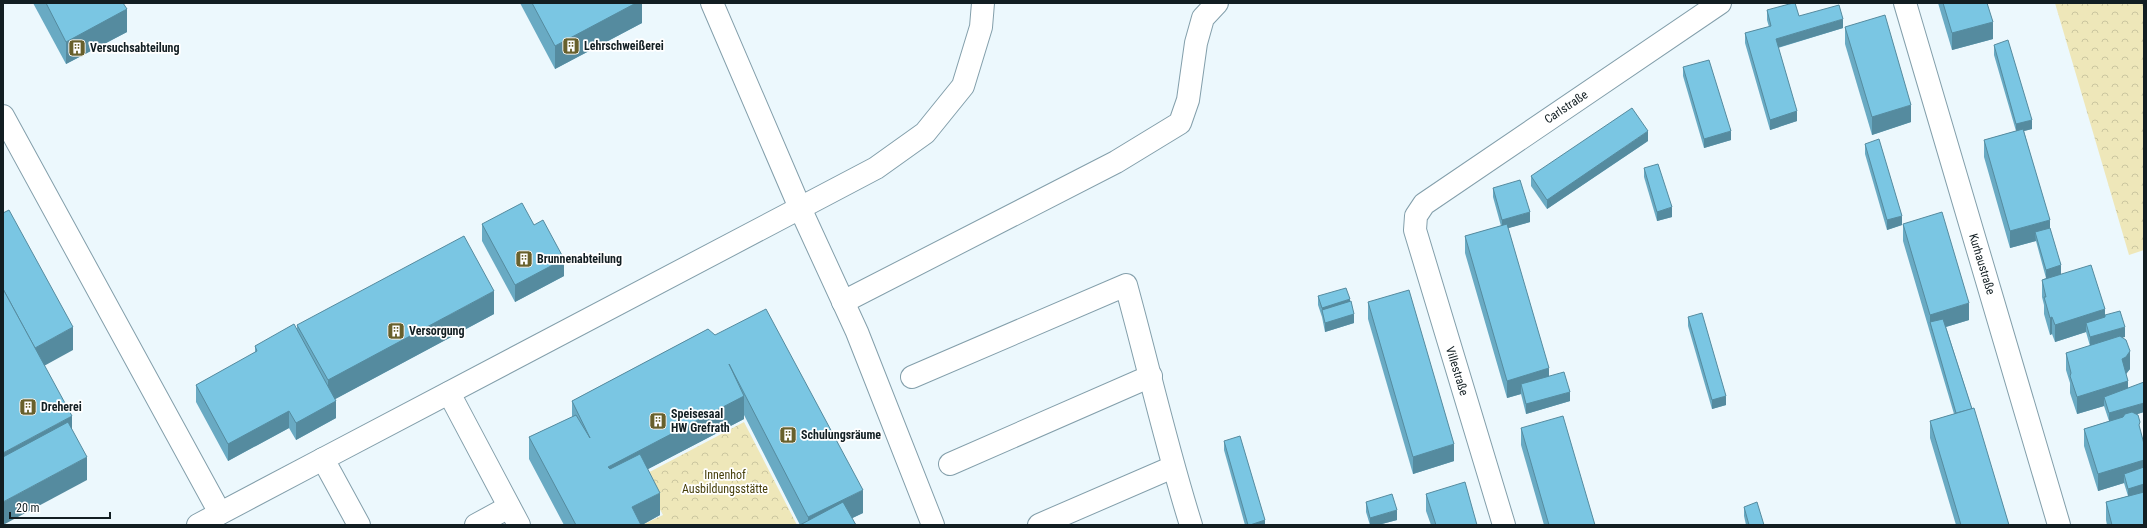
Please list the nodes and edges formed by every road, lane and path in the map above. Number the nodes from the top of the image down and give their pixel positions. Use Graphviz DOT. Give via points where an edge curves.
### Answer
graph roads {
  1 [pos="712,3"];
  2 [pos="984,3"];
  3 [pos="1217,3"];
  4 [pos="1720,3"];
  5 [pos="1904,3"];
  6 [pos="3,116"];
  7 [pos="800,208"];
  8 [pos="1416,216"];
  9 [pos="843,302"];
  10 [pos="1152,376"];
  11 [pos="912,377"];
  12 [pos="449,393"];
  13 [pos="323,459"];
  14 [pos="950,464"];
  15 [pos="1173,467"];
  16 [pos="220,513"];
  17 [pos="514,516"];
  18 [pos="198,525"];
  19 [pos="359,525"];
  20 [pos="476,525"];
  21 [pos="933,525"];
  22 [pos="1039,525"];
  23 [pos="1191,525"];
  24 [pos="1504,525"];
  25 [pos="2059,525"];
  1 -- 7 [label="street"];
  2 -- 7 [label="street" via="981,27 963,86 925,133 876,168"];
  3 -- 9 [label="street" via="1203,18 1196,43 1188,100 1180,123 1116,162"];
  4 -- 8 [label="street, Carlstraße" via="1424,204"];
  5 -- 25 [label="street, Kurhaustraße"];
  6 -- 16 [label="street"];
  7 -- 9 [label="street"];
  7 -- 12 [label="street"];
  8 -- 24 [label="street, Villestraße" via="1415,230"];
  9 -- 21 [label="street"];
  10 -- 11 [label="street" via="1126,285"];
  10 -- 14 [label="street"];
  10 -- 15 [label="street"];
  12 -- 13 [label="street"];
  12 -- 17 [label="street"];
  13 -- 16 [label="street"];
  13 -- 19 [label="street"];
  15 -- 22 [label="street"];
  15 -- 23 [label="street"];
  16 -- 18 [label="street"];
  17 -- 20 [label="street"];
}
